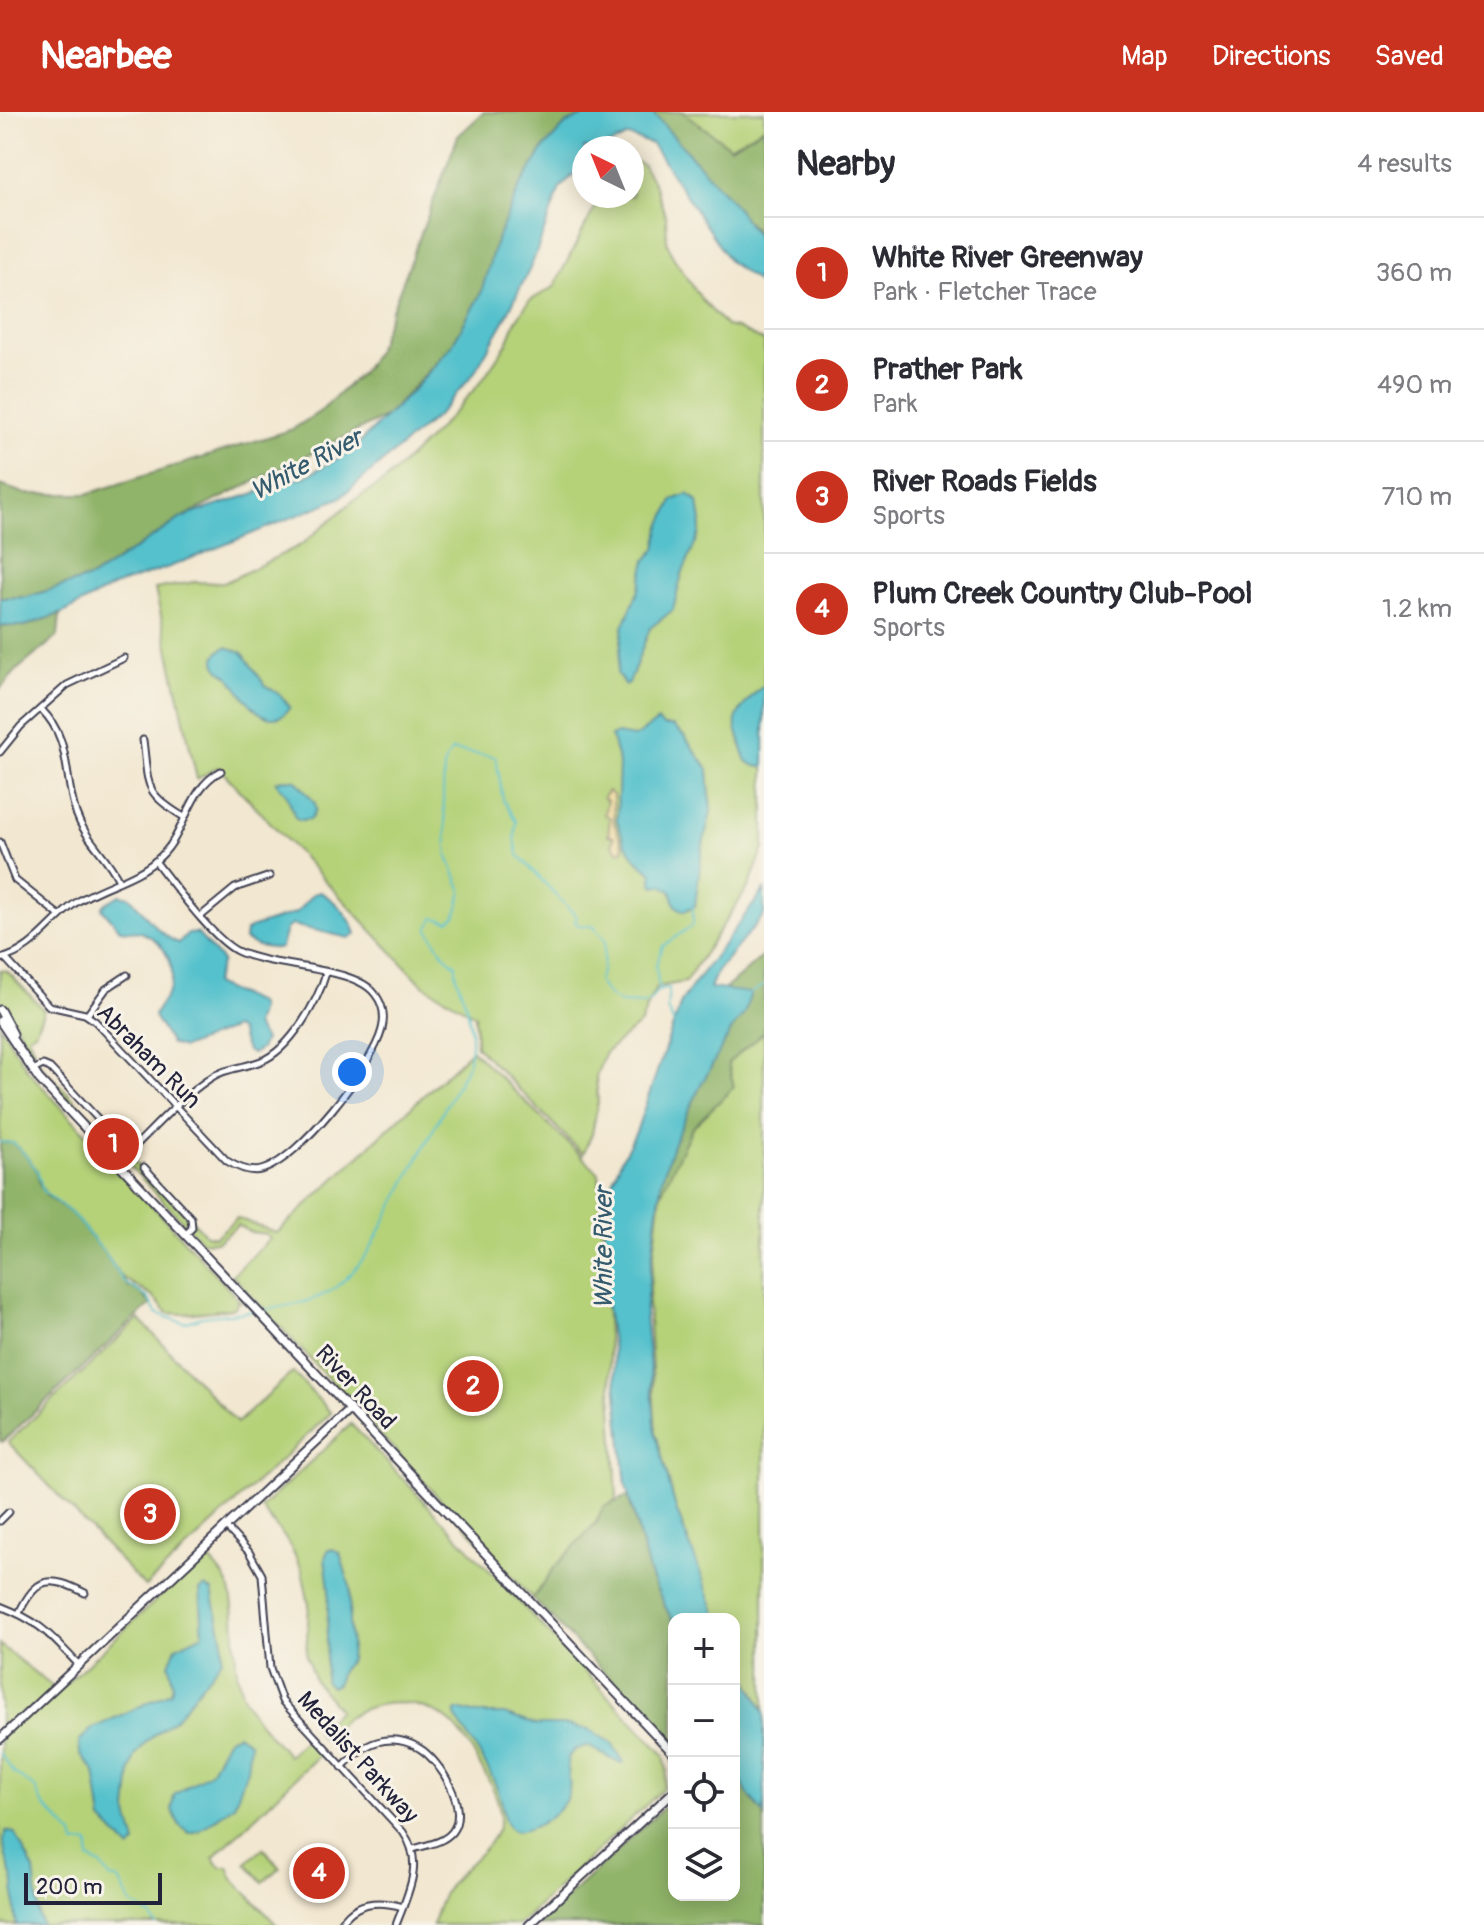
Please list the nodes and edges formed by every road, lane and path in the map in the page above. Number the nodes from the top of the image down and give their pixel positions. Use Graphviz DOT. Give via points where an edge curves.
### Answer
graph roads {
  1 [pos="124,658"];
  2 [pos="41,709"];
  3 [pos="143,740"];
  4 [pos="0,752"];
  5 [pos="221,771"];
  6 [pos="184,817"];
  7 [pos="0,842"];
  8 [pos="155,861"];
  9 [pos="270,876"];
  10 [pos="119,881"];
  11 [pos="60,916"];
  12 [pos="201,916"];
  13 [pos="3,959"];
  14 [pos="326,973"];
  15 [pos="127,975"];
  16 [pos="0,1010"];
  17 [pos="87,1015"];
  18 [pos="0,1021"];
  19 [pos="16,1043"];
  20 [pos="32,1071"];
  21 [pos="177,1108"];
  22 [pos="116,1138"];
  23 [pos="118,1163"];
  24 [pos="144,1167"];
  25 [pos="185,1235"];
  26 [pos="350,1410"];
  27 [pos="9,1512"];
  28 [pos="0,1521"];
  29 [pos="226,1527"];
  30 [pos="85,1593"];
  31 [pos="0,1606"];
  32 [pos="19,1613"];
  33 [pos="79,1665"];
  34 [pos="2,1737"];
  35 [pos="668,1748"];
  36 [pos="342,1767"];
  37 [pos="668,1796"];
  38 [pos="413,1849"];
  39 [pos="403,1907"];
  40 [pos="342,1922"];
  41 [pos="396,1925"];
  42 [pos="529,1925"];
  1 -- 2 [label="street" via="67,685"];
  2 -- 4 [label="street"];
  2 -- 10 [label="street" via="60,734 80,824"];
  3 -- 6 [label="street" via="152,791 161,804"];
  5 -- 6 [label="street" via="196,795"];
  6 -- 8 [label="street" via="175,838"];
  7 -- 11 [label="street" via="15,880"];
  8 -- 10 [label="street"];
  8 -- 12 [label="street"];
  9 -- 12 [label="street" via="235,888"];
  10 -- 11 [label="street"];
  11 -- 13 [label="street" via="29,946"];
  12 -- 14 [label="street" via="240,952"];
  13 -- 17 [label="street, Abraham Run" via="49,1006"];
  14 -- 21 [label="street" via="307,1015 283,1045 266,1059 215,1074"];
  14 -- 21 [label="street, Abraham Run" via="371,989 382,1008 382,1029 338,1105 272,1166 256,1171 233,1165"];
  15 -- 17 [label="street" via="100,995"];
  16 -- 19 [label="street, River Road"];
  17 -- 21 [label="street, Abraham Run"];
  18 -- 19 [label="street, River Road"];
  19 -- 20 [label="street, River Road"];
  20 -- 22 [label="street" via="43,1065 50,1068"];
  20 -- 23 [label="street, River Road"];
  21 -- 23 [label="street"];
  23 -- 25 [label="street, River Road"];
  24 -- 25 [label="street" via="191,1218 192,1228"];
  25 -- 26 [label="street, River Road"];
  26 -- 29 [label="street"];
  26 -- 35 [label="street, River Road"];
  27 -- 28 [label="street"];
  29 -- 33 [label="street"];
  29 -- 36 [label="street, Medalist Parkway" via="262,1575 277,1691"];
  30 -- 32 [label="street" via="48,1581 29,1592"];
  31 -- 32 [label="street"];
  32 -- 33 [label="street" via="40,1625"];
  33 -- 34 [label="street"];
  36 -- 38 [label="street, Medalist Parkway"];
  36 -- 38 [label="street" via="368,1746 386,1740 410,1744 431,1758 454,1795 459,1814 445,1838"];
  37 -- 42 [label="street"];
  38 -- 39 [label="street, Medalist Parkway" via="414,1877"];
  39 -- 40 [label="street" via="363,1905"];
  39 -- 41 [label="street, Medalist Parkway"];
}
